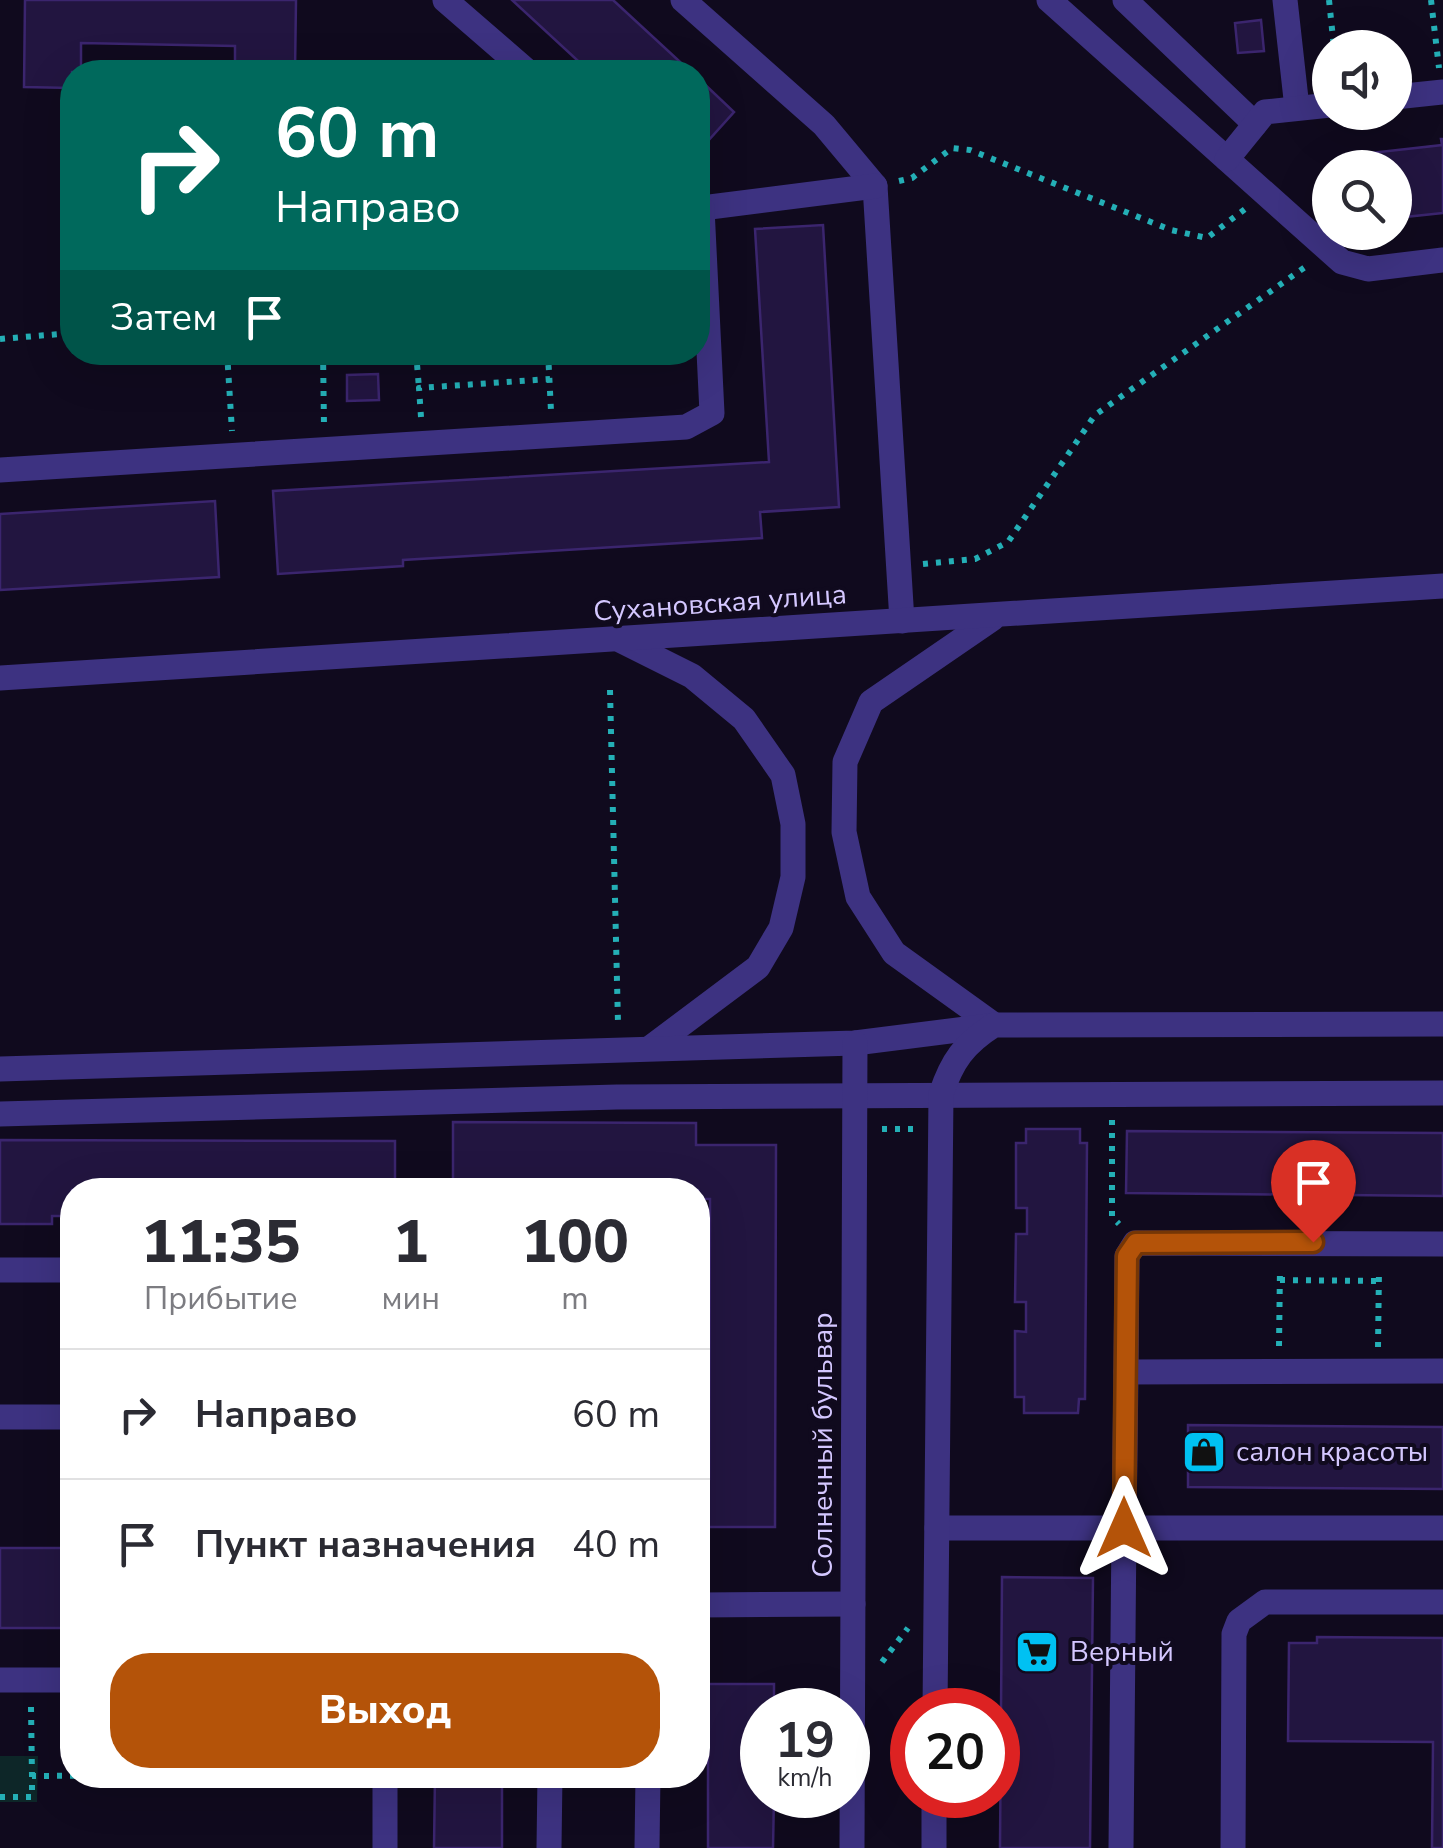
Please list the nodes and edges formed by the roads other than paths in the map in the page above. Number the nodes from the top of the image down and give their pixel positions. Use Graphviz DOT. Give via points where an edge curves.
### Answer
graph roads {
  1 [pos="445,0"];
  2 [pos="684,0"];
  3 [pos="1049,0"];
  4 [pos="1125,0"];
  5 [pos="1284,0"];
  6 [pos="514,60"];
  7 [pos="1442,92"];
  8 [pos="1412,95"];
  9 [pos="1312,106"];
  10 [pos="1297,108"];
  11 [pos="1254,124"];
  12 [pos="1227,159"];
  13 [pos="875,186"];
  14 [pos="710,206"];
  15 [pos="1443,260"];
  16 [pos="709,365"];
  17 [pos="0,470"];
  18 [pos="1443,586"];
  19 [pos="996,616"];
  20 [pos="902,621"];
  21 [pos="620,640"];
  22 [pos="0,678"];
  23 [pos="1443,1024"];
  24 [pos="994,1026"];
  25 [pos="855,1042"];
  26 [pos="650,1048"];
  27 [pos="0,1070"];
  28 [pos="1443,1092"];
  29 [pos="940,1094"];
  30 [pos="854,1095"];
  31 [pos="0,1114"];
  32 [pos="1443,1244"];
  33 [pos="0,1270"];
  34 [pos="60,1270"];
  35 [pos="1443,1371"];
  36 [pos="1126,1372"];
  37 [pos="0,1417"];
  38 [pos="60,1417"];
  39 [pos="937,1528"];
  40 [pos="1124,1528"];
  41 [pos="1443,1528"];
  42 [pos="1443,1602"];
  43 [pos="853,1604"];
  44 [pos="710,1606"];
  45 [pos="0,1680"];
  46 [pos="60,1680"];
  47 [pos="935,1688"];
  48 [pos="386,1788"];
  49 [pos="550,1788"];
  50 [pos="648,1788"];
  51 [pos="934,1818"];
  52 [pos="385,1848"];
  53 [pos="549,1848"];
  54 [pos="647,1848"];
  55 [pos="852,1848"];
  56 [pos="934,1848"];
  57 [pos="1122,1848"];
  58 [pos="1234,1848"];
  1 -- 6 [label="street"];
  2 -- 13 [label="street" via="824,125"];
  3 -- 12 [label="street"];
  4 -- 11 [label="street"];
  5 -- 10 [label="street"];
  7 -- 8 [label="street"];
  9 -- 10 [label="street"];
  10 -- 11 [label="street" via="1265,112"];
  11 -- 12 [label="street"];
  12 -- 15 [label="street" via="1354,268"];
  13 -- 14 [label="street"];
  13 -- 20 [label="street"];
  16 -- 17 [label="street" via="712,412 686,428"];
  18 -- 19 [label="street, Сухановская улица"];
  19 -- 20 [label="street, Сухановская улица"];
  19 -- 24 [label="street" via="871,702 845,762 844,832 858,898 894,952"];
  20 -- 21 [label="street, Сухановская улица"];
  21 -- 22 [label="street, Сухановская улица"];
  21 -- 26 [label="street" via="692,676 744,719 784,775 793,824 793,877 781,928 758,967"];
  23 -- 24 [label="street"];
  24 -- 25 [label="street"];
  24 -- 29 [label="street" via="968,1042"];
  25 -- 26 [label="street"];
  25 -- 30 [label="street, Солнечный бульвар"];
  26 -- 27 [label="street"];
  28 -- 29 [label="street"];
  29 -- 30 [label="street"];
  29 -- 39 [label="street"];
  30 -- 31 [label="street"];
  30 -- 43 [label="street, Солнечный бульвар"];
  32 -- 36 [label="street" via="1136,1243 1127,1256"];
  33 -- 34 [label="street"];
  35 -- 36 [label="street"];
  36 -- 40 [label="street"];
  37 -- 38 [label="street"];
  39 -- 40 [label="street"];
  39 -- 47 [label="street"];
  40 -- 41 [label="street"];
  40 -- 57 [label="street"];
  42 -- 58 [label="street" via="1265,1602 1239,1621"];
  43 -- 44 [label="street"];
  43 -- 55 [label="street, Солнечный бульвар"];
  45 -- 46 [label="street"];
  48 -- 52 [label="street"];
  49 -- 53 [label="street"];
  50 -- 54 [label="street"];
  51 -- 56 [label="street"];
}
